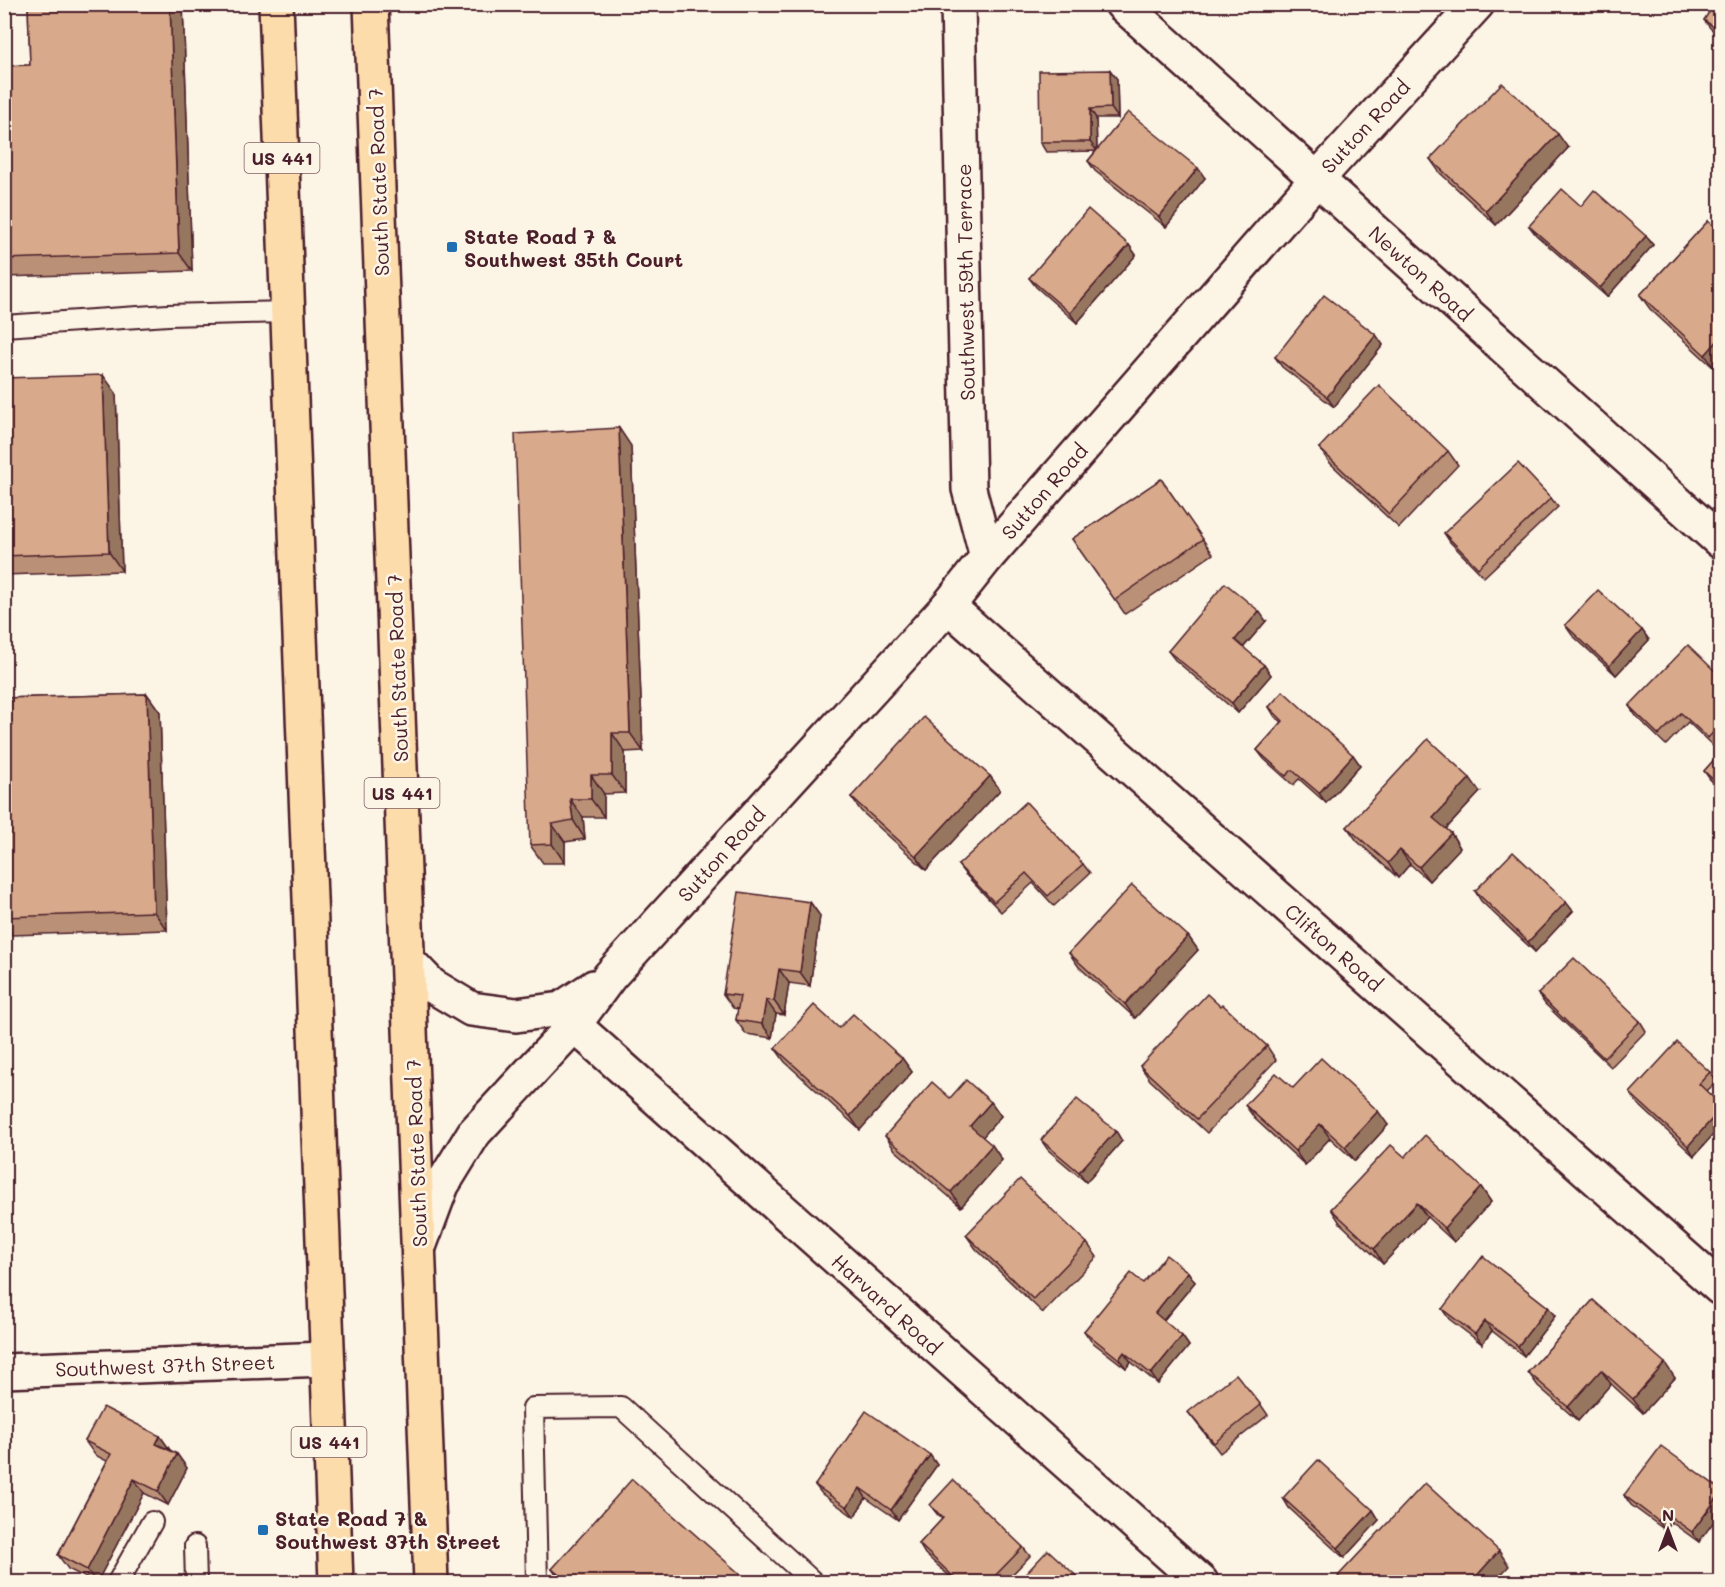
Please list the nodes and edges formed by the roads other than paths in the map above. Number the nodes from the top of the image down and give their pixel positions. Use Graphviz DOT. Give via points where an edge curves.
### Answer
graph roads {
  1 [pos="276,4"];
  2 [pos="371,4"];
  3 [pos="958,4"];
  4 [pos="1122,4"];
  5 [pos="1477,4"];
  6 [pos="1317,179"];
  7 [pos="287,312"];
  8 [pos="4,326"];
  9 [pos="1720,541"];
  10 [pos="987,557"];
  11 [pos="948,606"];
  12 [pos="409,962"];
  13 [pos="610,976"];
  14 [pos="574,1025"];
  15 [pos="420,1244"];
  16 [pos="1720,1288"];
  17 [pos="326,1359"];
  18 [pos="4,1371"];
  19 [pos="152,1522"];
  20 [pos="195,1546"];
  21 [pos="118,1582"];
  22 [pos="196,1582"];
  23 [pos="336,1582"];
  24 [pos="431,1582"];
  25 [pos="537,1582"];
  26 [pos="813,1582"];
  27 [pos="1201,1582"];
  1 -- 7 [label="main road, US 441"];
  2 -- 12 [label="main road, South State Road 7 / US 441"];
  3 -- 10 [label="street, Southwest 59th Terrace" via="969,489"];
  4 -- 6 [label="street, Newton Road"];
  5 -- 6 [label="street, Sutton Road"];
  6 -- 9 [label="street, Newton Road"];
  6 -- 10 [label="street, Sutton Road"];
  7 -- 8 [label="lane"];
  7 -- 17 [label="main road, US 441"];
  10 -- 11 [label="street, Sutton Road"];
  11 -- 13 [label="street, Sutton Road"];
  11 -- 16 [label="street, Clifton Road"];
  12 -- 13 [label="street, Sutton Road" via="431,985 471,1009 516,1015 561,1009"];
  12 -- 15 [label="main road, South State Road 7 / US 441"];
  13 -- 14 [label="street, Sutton Road"];
  14 -- 15 [label="street, Sutton Road" via="474,1133 442,1185"];
  14 -- 27 [label="street, Harvard Road"];
  15 -- 24 [label="main road, South State Road 7 / US 441"];
  17 -- 18 [label="street, Southwest 37th Street"];
  17 -- 23 [label="main road, US 441"];
  19 -- 21 [label="lane"];
  20 -- 22 [label="lane"];
  25 -- 26 [label="lane" via="533,1408 621,1407"];
}
